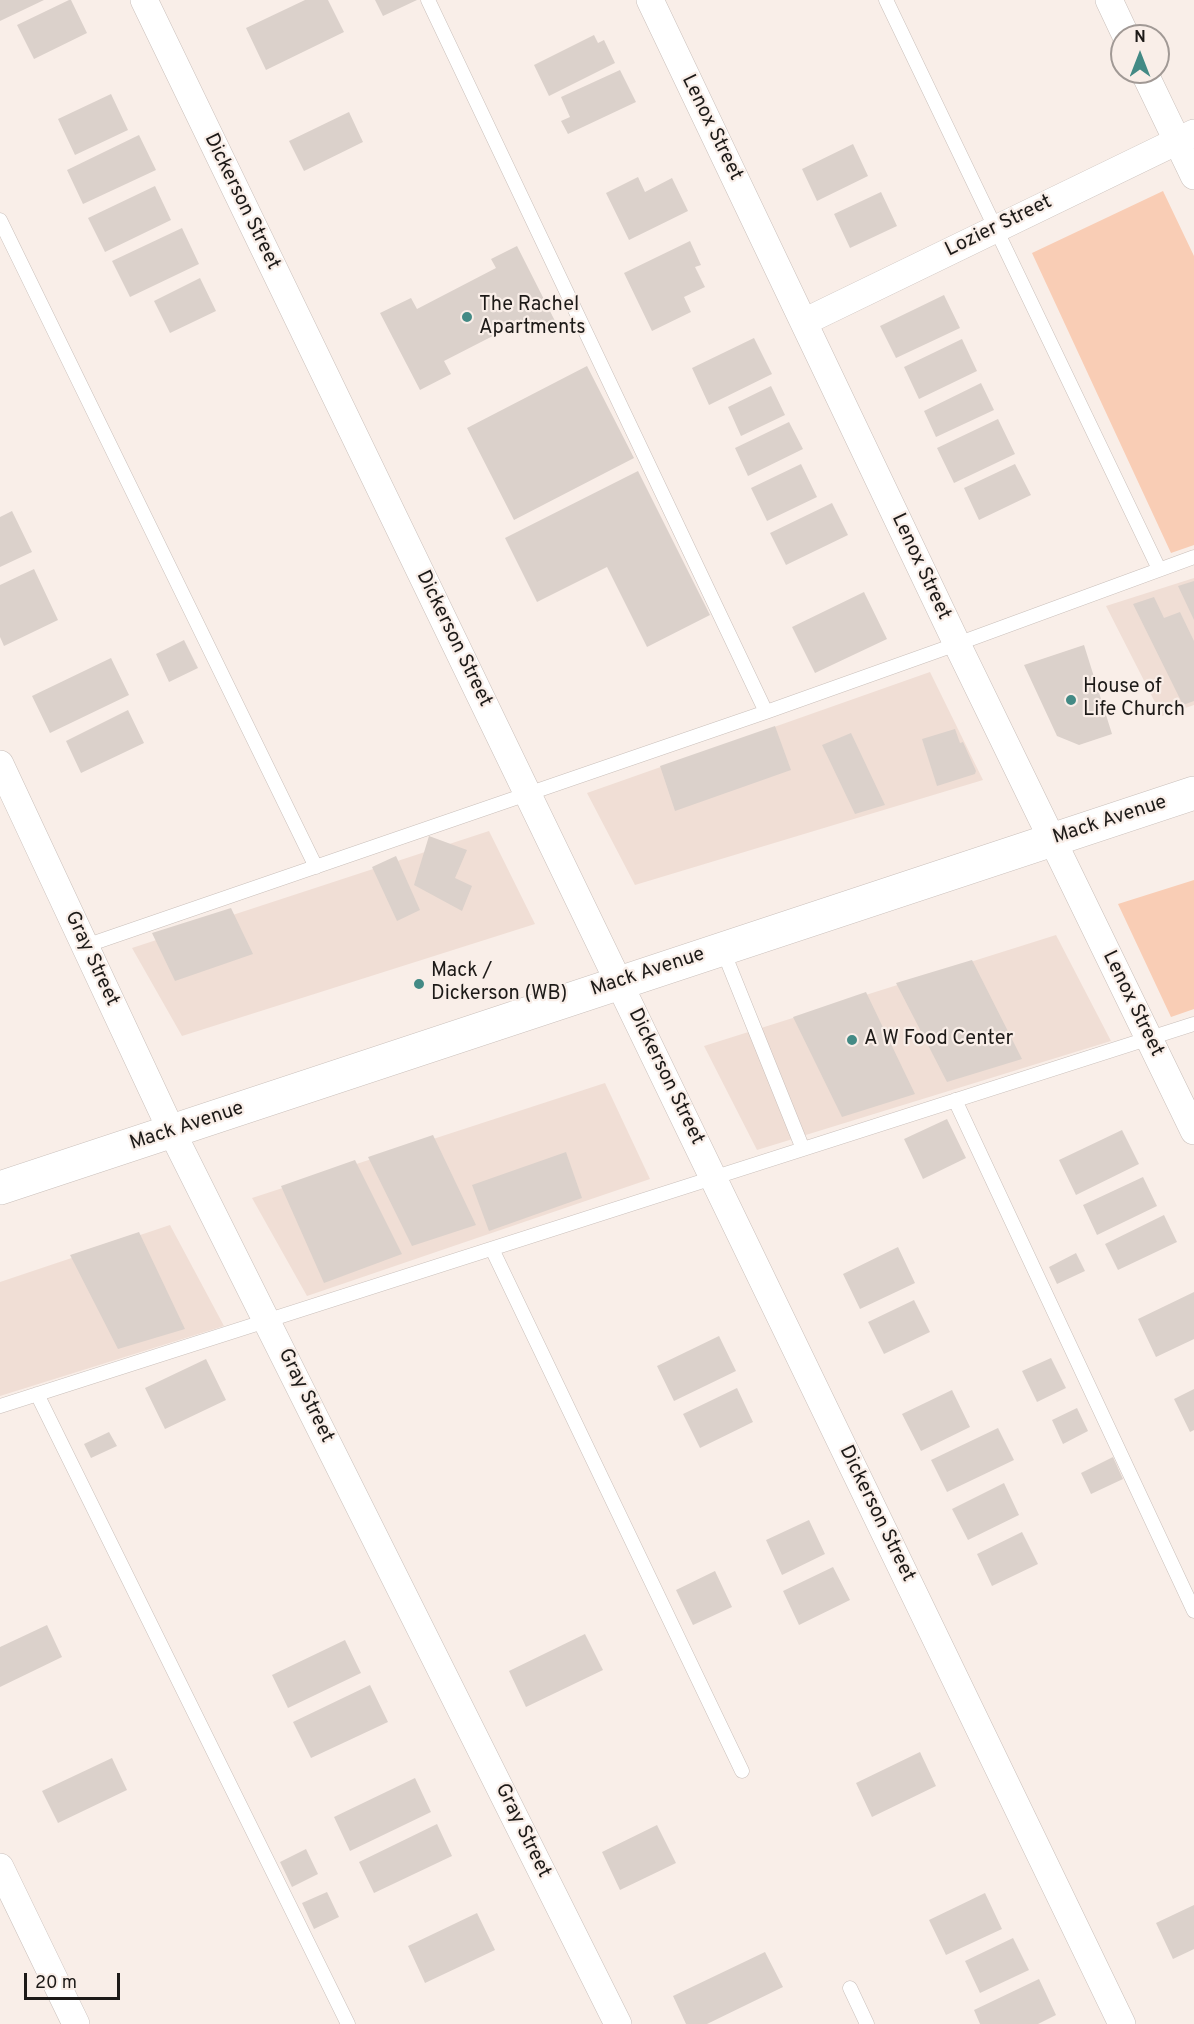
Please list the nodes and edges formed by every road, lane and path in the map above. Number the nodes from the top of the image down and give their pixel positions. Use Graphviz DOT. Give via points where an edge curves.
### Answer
graph roads {
  1 [pos="144,0"];
  2 [pos="428,0"];
  3 [pos="650,0"];
  4 [pos="886,0"];
  5 [pos="1109,0"];
  6 [pos="1120,24"];
  7 [pos="1152,84"];
  8 [pos="1186,137"];
  9 [pos="1194,176"];
  10 [pos="0,220"];
  11 [pos="996,229"];
  12 [pos="804,322"];
  13 [pos="1194,557"];
  14 [pos="1159,569"];
  15 [pos="957,644"];
  16 [pos="766,712"];
  17 [pos="0,764"];
  18 [pos="1194,793"];
  19 [pos="528,795"];
  20 [pos="1052,840"];
  21 [pos="316,867"];
  22 [pos="85,946"];
  23 [pos="722,948"];
  24 [pos="619,982"];
  25 [pos="1194,1024"];
  26 [pos="1150,1039"];
  27 [pos="955,1100"];
  28 [pos="1194,1131"];
  29 [pos="172,1132"];
  30 [pos="802,1149"];
  31 [pos="713,1177"];
  32 [pos="0,1188"];
  33 [pos="492,1249"];
  34 [pos="268,1322"];
  35 [pos="37,1394"];
  36 [pos="0,1406"];
  37 [pos="1194,1611"];
  38 [pos="742,1771"];
  39 [pos="0,1867"];
  40 [pos="850,1989"];
  41 [pos="76,2024"];
  42 [pos="348,2024"];
  43 [pos="618,2024"];
  44 [pos="867,2024"];
  45 [pos="1122,2024"];
  1 -- 19 [label="street, Dickerson Street"];
  2 -- 16 [label="lane"];
  3 -- 12 [label="street, Lenox Street"];
  4 -- 11 [label="lane"];
  5 -- 6 [label="street"];
  7 -- 8 [label="street"];
  8 -- 9 [label="street"];
  8 -- 11 [label="street, Lozier Street"];
  10 -- 21 [label="lane"];
  11 -- 12 [label="street, Lozier Street"];
  11 -- 14 [label="lane"];
  12 -- 15 [label="street, Lenox Street"];
  13 -- 14 [label="lane"];
  14 -- 15 [label="lane"];
  15 -- 16 [label="lane"];
  15 -- 20 [label="street, Lenox Street"];
  16 -- 19 [label="lane"];
  17 -- 22 [label="street, Gray Street"];
  18 -- 20 [label="main road, Mack Avenue"];
  19 -- 21 [label="lane"];
  19 -- 24 [label="street, Dickerson Street"];
  20 -- 23 [label="main road, Mack Avenue"];
  20 -- 26 [label="street, Lenox Street"];
  21 -- 22 [label="lane"];
  22 -- 29 [label="street, Gray Street"];
  23 -- 24 [label="main road, Mack Avenue"];
  23 -- 30 [label="lane"];
  24 -- 29 [label="main road, Mack Avenue"];
  24 -- 31 [label="street, Dickerson Street"];
  25 -- 26 [label="lane"];
  26 -- 27 [label="lane"];
  26 -- 28 [label="street, Lenox Street"];
  27 -- 30 [label="lane"];
  27 -- 37 [label="lane"];
  29 -- 32 [label="main road, Mack Avenue"];
  29 -- 34 [label="street, Gray Street"];
  30 -- 31 [label="lane"];
  31 -- 33 [label="lane"];
  31 -- 45 [label="street, Dickerson Street"];
  33 -- 34 [label="lane"];
  33 -- 38 [label="lane"];
  34 -- 35 [label="lane"];
  34 -- 43 [label="street, Gray Street"];
  35 -- 36 [label="lane"];
  35 -- 42 [label="lane"];
  39 -- 41 [label="street"];
  40 -- 44 [label="lane"];
}
